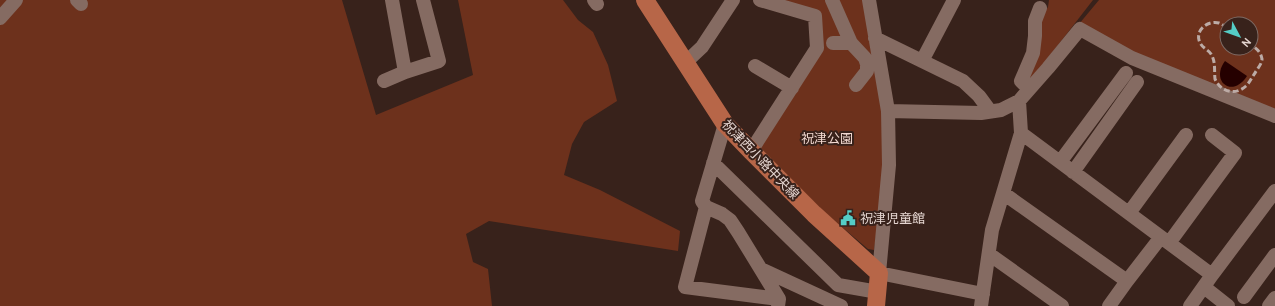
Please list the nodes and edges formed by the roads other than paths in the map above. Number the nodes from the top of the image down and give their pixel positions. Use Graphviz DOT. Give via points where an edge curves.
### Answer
graph roads {
  1 [pos="16,0"];
  2 [pos="394,0"];
  3 [pos="423,0"];
  4 [pos="645,0"];
  5 [pos="733,0"];
  6 [pos="760,0"];
  7 [pos="832,0"];
  8 [pos="869,0"];
  9 [pos="954,0"];
  10 [pos="1040,8"];
  11 [pos="0,18"];
  12 [pos="876,38"];
  13 [pos="833,43"];
  14 [pos="851,43"];
  15 [pos="922,61"];
  16 [pos="685,63"];
  17 [pos="755,66"];
  18 [pos="405,72"];
  19 [pos="384,81"];
  20 [pos="856,85"];
  21 [pos="792,88"];
  22 [pos="1029,89"];
  23 [pos="1018,101"];
  24 [pos="888,111"];
  25 [pos="990,112"];
  26 [pos="1275,116"];
  27 [pos="725,124"];
  28 [pos="1021,133"];
  29 [pos="1186,135"];
  30 [pos="1212,135"];
  31 [pos="751,151"];
  32 [pos="1060,162"];
  33 [pos="713,163"];
  34 [pos="1073,172"];
  35 [pos="1275,191"];
  36 [pos="1003,193"];
  37 [pos="706,207"];
  38 [pos="1128,213"];
  39 [pos="1165,240"];
  40 [pos="989,254"];
  41 [pos="1275,255"];
  42 [pos="760,269"];
  43 [pos="879,273"];
  44 [pos="1127,281"];
  45 [pos="1208,281"];
  46 [pos="1244,297"];
  47 [pos="1275,298"];
  48 [pos="877,299"];
  49 [pos="982,300"];
  50 [pos="778,303"];
  51 [pos="841,306"];
  52 [pos="1062,306"];
  53 [pos="1109,306"];
  54 [pos="1190,306"];
  55 [pos="1228,306"];
  56 [pos="1269,306"];
  1 -- 11 [label="street"];
  2 -- 18 [label="street"];
  3 -- 18 [label="street" via="439,61"];
  4 -- 16 [label="main road, 祝津西小路中央線"];
  5 -- 16 [label="street" via="702,47"];
  6 -- 21 [label="street" via="816,16 817,48"];
  7 -- 14 [label="street"];
  8 -- 12 [label="street"];
  9 -- 15 [label="street"];
  10 -- 22 [label="street" via="1035,21 1033,53 1021,81"];
  12 -- 15 [label="street"];
  12 -- 24 [label="street"];
  13 -- 14 [label="street"];
  14 -- 20 [label="street" via="865,58 867,64 867,71"];
  15 -- 25 [label="street" via="963,81 979,96"];
  16 -- 27 [label="main road, 祝津西小路中央線"];
  17 -- 21 [label="street"];
  18 -- 19 [label="street"];
  21 -- 31 [label="street"];
  22 -- 23 [label="street"];
  22 -- 26 [label="street" via="1080,29 1132,58"];
  23 -- 25 [label="street" via="1001,110"];
  23 -- 28 [label="street"];
  24 -- 25 [label="street"];
  24 -- 43 [label="street" via="889,165"];
  27 -- 31 [label="main road, 祝津西小路中央線"];
  27 -- 33 [label="street"];
  28 -- 32 [label="street"];
  28 -- 36 [label="street"];
  29 -- 38 [label="street"];
  30 -- 39 [label="street" via="1235,154"];
  31 -- 43 [label="main road, 祝津西小路中央線" via="814,214"];
  32 -- 34 [label="street"];
  32 -- 34 [label="street" via="1131,77"];
  33 -- 37 [label="street" via="702,201"];
  33 -- 48 [label="street" via="838,285"];
  34 -- 38 [label="street"];
  35 -- 45 [label="street"];
  36 -- 40 [label="street" via="992,230"];
  36 -- 44 [label="street"];
  37 -- 42 [label="street" via="730,220"];
  37 -- 50 [label="street" via="686,287"];
  38 -- 39 [label="street"];
  39 -- 44 [label="street"];
  39 -- 45 [label="street"];
  40 -- 49 [label="street"];
  40 -- 52 [label="street"];
  41 -- 46 [label="street"];
  42 -- 50 [label="street"];
  42 -- 51 [label="street"];
  43 -- 48 [label="main road"];
  43 -- 49 [label="street"];
  44 -- 53 [label="street"];
  45 -- 54 [label="street"];
  45 -- 55 [label="street"];
  47 -- 56 [label="street"];
}
